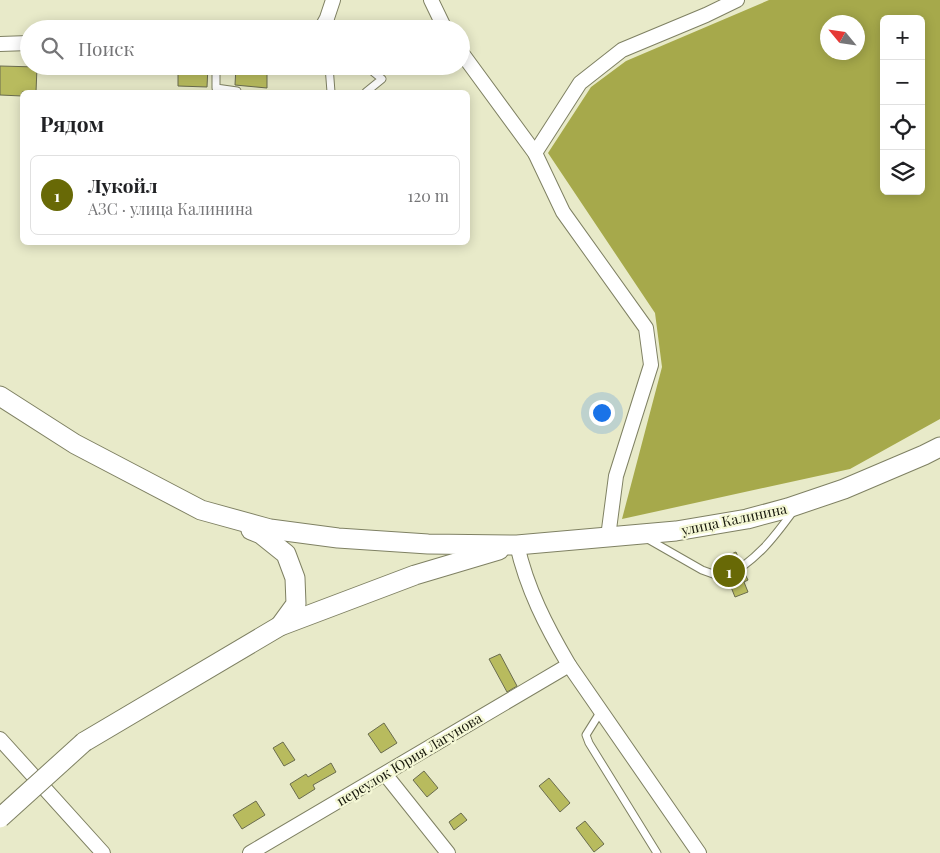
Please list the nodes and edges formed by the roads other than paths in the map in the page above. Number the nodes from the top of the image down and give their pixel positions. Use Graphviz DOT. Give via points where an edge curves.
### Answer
graph roads {
  1 [pos="333,0"];
  2 [pos="431,0"];
  3 [pos="737,0"];
  4 [pos="326,20"];
  5 [pos="441,20"];
  6 [pos="20,43"];
  7 [pos="0,44"];
  8 [pos="470,64"];
  9 [pos="216,75"];
  10 [pos="330,75"];
  11 [pos="376,75"];
  12 [pos="237,90"];
  13 [pos="331,90"];
  14 [pos="369,90"];
  15 [pos="535,153"];
  16 [pos="0,396"];
  17 [pos="940,447"];
  18 [pos="798,504"];
  19 [pos="201,510"];
  20 [pos="639,534"];
  21 [pos="608,537"];
  22 [pos="517,545"];
  23 [pos="280,626"];
  24 [pos="569,665"];
  25 [pos="601,711"];
  26 [pos="0,739"];
  27 [pos="385,774"];
  28 [pos="0,818"];
  29 [pos="103,853"];
  30 [pos="250,853"];
  31 [pos="448,853"];
  32 [pos="657,853"];
  33 [pos="699,853"];
  1 -- 4 [label="street"];
  2 -- 5 [label="street"];
  3 -- 15 [label="street" via="622,50 580,83"];
  6 -- 7 [label="street"];
  8 -- 15 [label="street"];
  9 -- 12 [label="lane" via="216,88"];
  10 -- 13 [label="lane"];
  11 -- 14 [label="lane" via="382,80"];
  15 -- 21 [label="street" via="563,212 646,328 651,365 616,476"];
  16 -- 19 [label="main road" via="75,444"];
  17 -- 18 [label="main road, улица Калинина" via="844,489"];
  18 -- 20 [label="main road, улица Калинина" via="747,519"];
  18 -- 20 [label="lane" via="769,544 743,568 724,578 702,570"];
  19 -- 22 [label="main road" via="270,529 338,538"];
  19 -- 23 [label="main road" via="261,534 286,554 295,578 296,604"];
  20 -- 21 [label="main road, улица Калинина"];
  21 -- 22 [label="main road, улица Калинина"];
  22 -- 23 [label="main road" via="415,576"];
  22 -- 24 [label="street" via="530,591"];
  23 -- 28 [label="main road, bridge" via="84,742"];
  24 -- 25 [label="street"];
  24 -- 27 [label="street, переулок Юрия Лагунова"];
  25 -- 32 [label="lane" via="586,735 589,744"];
  25 -- 33 [label="street"];
  26 -- 29 [label="street"];
  27 -- 30 [label="street, переулок Юрия Лагунова"];
  27 -- 31 [label="street"];
}
